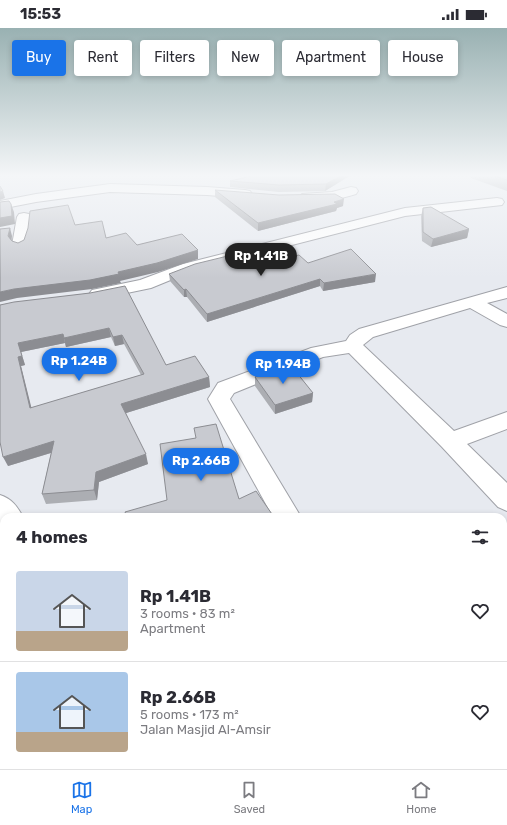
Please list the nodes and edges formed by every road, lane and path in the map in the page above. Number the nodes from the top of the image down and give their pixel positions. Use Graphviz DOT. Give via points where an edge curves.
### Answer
graph roads {
  1 [pos="427,210"];
  2 [pos="8,231"];
  3 [pos="20,244"];
  4 [pos="507,292"];
  5 [pos="84,296"];
  6 [pos="473,302"];
  7 [pos="507,321"];
  8 [pos="353,346"];
  9 [pos="507,420"];
  10 [pos="450,441"];
  11 [pos="507,500"];
  12 [pos="285,513"];
  1 -- 5 [label="street" via="405,212 189,267 145,284"];
  2 -- 3 [label="street" via="24,223"];
  4 -- 6 [label="street"];
  6 -- 7 [label="street"];
  6 -- 8 [label="street" via="366,333 357,339"];
  8 -- 10 [label="street"];
  8 -- 12 [label="street" via="318,352 232,385 221,394 219,399"];
  9 -- 10 [label="street"];
  10 -- 11 [label="street"];
}
